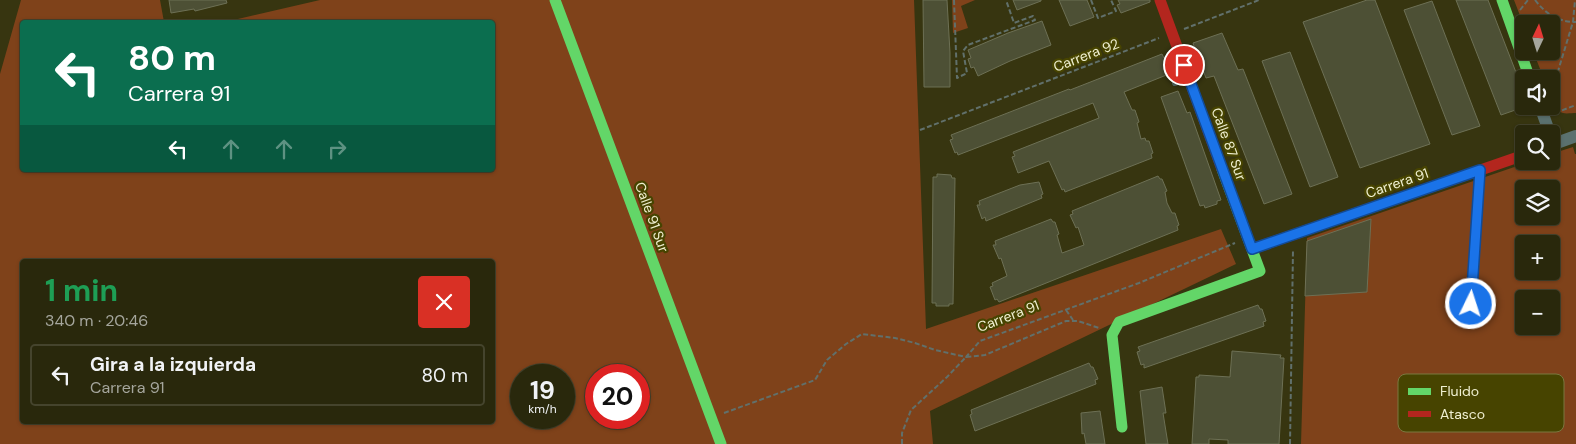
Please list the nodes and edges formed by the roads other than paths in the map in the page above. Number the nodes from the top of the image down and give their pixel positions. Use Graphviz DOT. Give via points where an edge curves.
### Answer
graph roads {
  1 [pos="555,0"];
  2 [pos="1160,0"];
  3 [pos="1502,0"];
  4 [pos="1199,60"];
  5 [pos="1184,65"];
  6 [pos="1527,70"];
  7 [pos="1189,78"];
  8 [pos="1175,83"];
  9 [pos="1576,136"];
  10 [pos="1560,139"];
  11 [pos="1515,157"];
  12 [pos="1480,170"];
  13 [pos="1250,244"];
  14 [pos="1471,304"];
  15 [pos="1122,427"];
  16 [pos="721,444"];
  1 -- 16 [label="street, Calle 91 Sur"];
  2 -- 5 [label="street, Calle 87 Sur"];
  3 -- 6 [label="street"];
  4 -- 5 [label="lane"];
  5 -- 7 [label="street, Calle 87 Sur"];
  7 -- 8 [label="lane"];
  7 -- 13 [label="street, Calle 87 Sur"];
  9 -- 10 [label="street"];
  11 -- 12 [label="street, Carrera 91"];
  12 -- 13 [label="street, Carrera 91" via="1293,235"];
  12 -- 14 [label="lane"];
  13 -- 15 [label="street, Calle 87 Sur" via="1260,271 1119,322 1112,335"];
}
